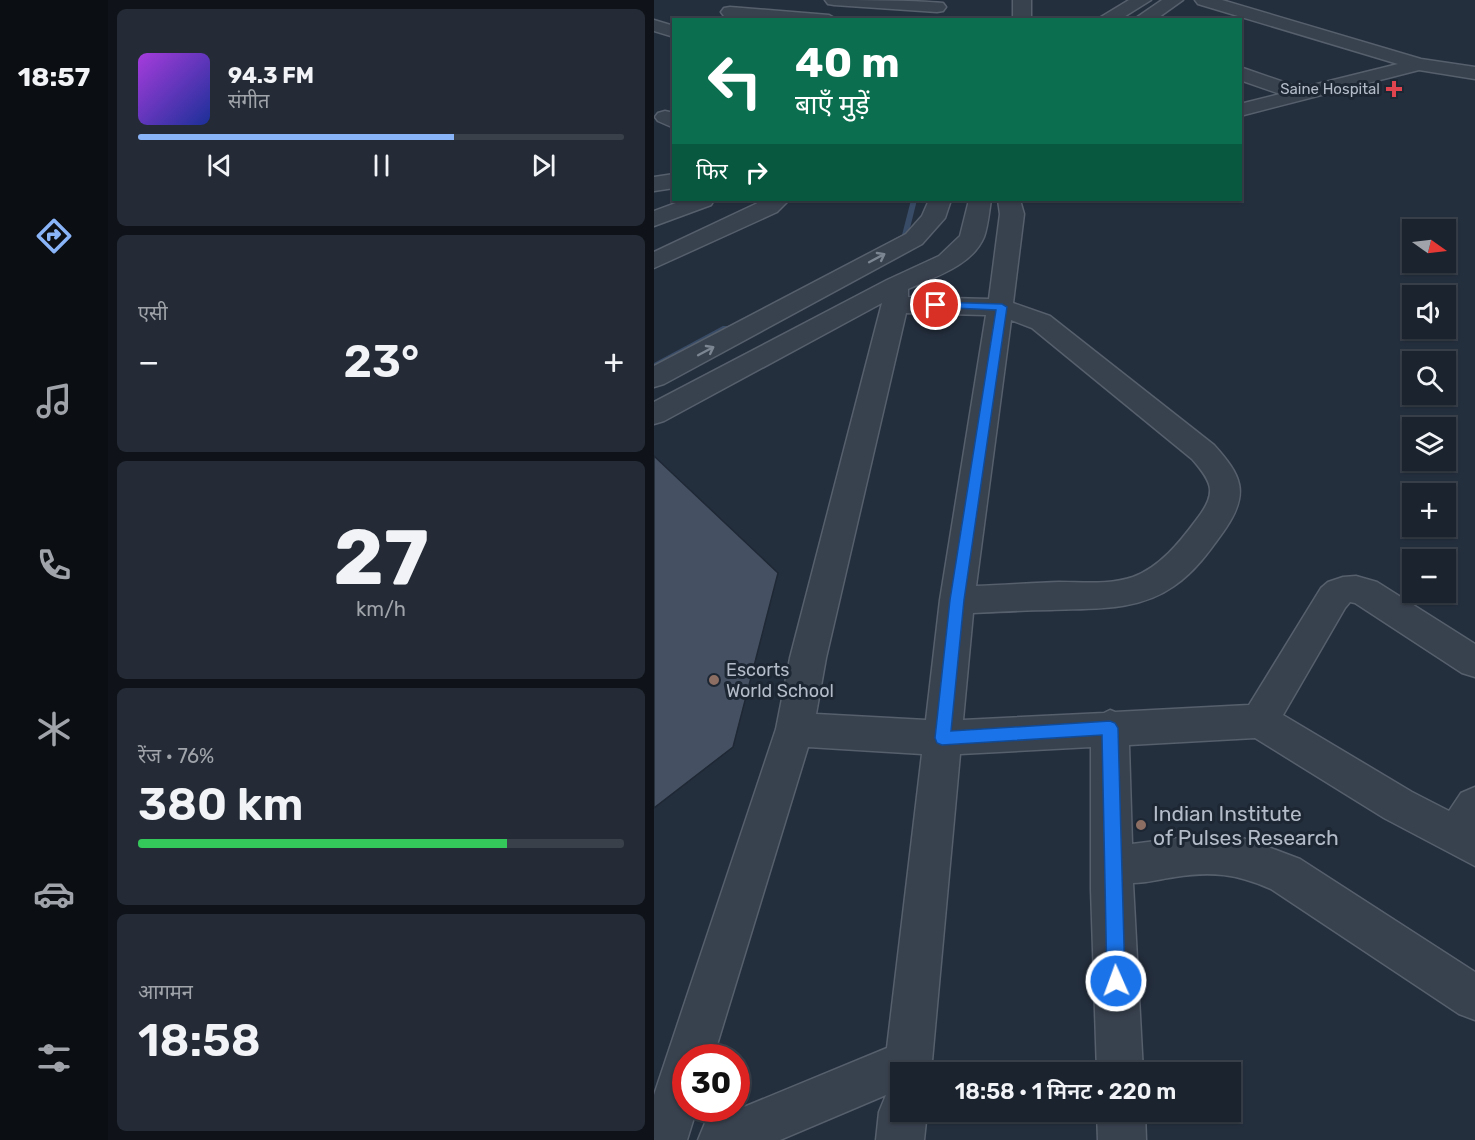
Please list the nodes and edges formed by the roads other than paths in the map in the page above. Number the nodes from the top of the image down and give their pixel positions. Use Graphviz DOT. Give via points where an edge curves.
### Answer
graph roads {
  1 [pos="749,0"];
  2 [pos="834,0"];
  3 [pos="1023,0"];
  4 [pos="1142,0"];
  5 [pos="1174,0"];
  6 [pos="1204,0"];
  7 [pos="1239,0"];
  8 [pos="937,9"];
  9 [pos="804,18"];
  10 [pos="1022,18"];
  11 [pos="1109,18"];
  12 [pos="1145,18"];
  13 [pos="654,26"];
  14 [pos="672,31"];
  15 [pos="1419,64"];
  16 [pos="1469,72"];
  17 [pos="1242,74"];
  18 [pos="1299,94"];
  19 [pos="1242,109"];
  20 [pos="672,181"];
  21 [pos="654,184"];
  22 [pos="700,201"];
  23 [pos="940,201"];
  24 [pos="980,201"];
  25 [pos="1009,201"];
  26 [pos="763,203"];
  27 [pos="654,219"];
  28 [pos="1009,246"];
  29 [pos="657,256"];
  30 [pos="896,296"];
  31 [pos="1002,307"];
  32 [pos="654,378"];
  33 [pos="654,414"];
  34 [pos="654,429"];
  35 [pos="957,600"];
  36 [pos="1475,662"];
  37 [pos="1260,721"];
  38 [pos="1110,728"];
  39 [pos="795,729"];
  40 [pos="942,738"];
  41 [pos="1468,829"];
  42 [pos="1134,863"];
  43 [pos="1475,998"];
  44 [pos="694,1044"];
  45 [pos="909,1062"];
  46 [pos="1120,1062"];
  47 [pos="890,1074"];
  48 [pos="672,1113"];
  49 [pos="902,1122"];
  50 [pos="1121,1122"];
  51 [pos="663,1140"];
  52 [pos="723,1140"];
  53 [pos="900,1140"];
  54 [pos="1122,1140"];
  1 -- 9 [label="street" via="730,12"];
  2 -- 8 [label="street"];
  3 -- 10 [label="street"];
  4 -- 11 [label="street"];
  5 -- 12 [label="street"];
  6 -- 15 [label="street"];
  7 -- 16 [label="street" via="1393,44"];
  13 -- 14 [label="street"];
  15 -- 16 [label="street"];
  15 -- 18 [label="street"];
  17 -- 18 [label="street"];
  18 -- 19 [label="street"];
  20 -- 21 [label="street"];
  22 -- 27 [label="street"];
  32 -- 23 [label="street, one-way" via="914,239 933,218"];
  24 -- 30 [label="street" via="972,237 963,249"];
  25 -- 28 [label="street"];
  26 -- 29 [label="street"];
  28 -- 30 [label="street" via="971,258"];
  28 -- 31 [label="street"];
  30 -- 31 [label="street"];
  30 -- 33 [label="street"];
  30 -- 34 [label="street"];
  30 -- 39 [label="street" via="808,658"];
  31 -- 35 [label="street"];
  31 -- 35 [label="street" via="1041,322 1178,431 1218,468 1228,490 1226,502 1187,557 1152,584 1115,594"];
  35 -- 40 [label="street"];
  36 -- 37 [label="street" via="1365,592 1347,589 1334,598"];
  37 -- 38 [label="street"];
  37 -- 41 [label="street" via="1398,805"];
  38 -- 40 [label="street"];
  38 -- 46 [label="street"];
  39 -- 40 [label="street"];
  39 -- 44 [label="street"];
  40 -- 45 [label="street"];
  42 -- 43 [label="street" via="1206,854 1234,856 1285,874"];
  47 -- 52 [label="street"];
  48 -- 51 [label="street"];
  49 -- 53 [label="street"];
  50 -- 54 [label="street"];
}
